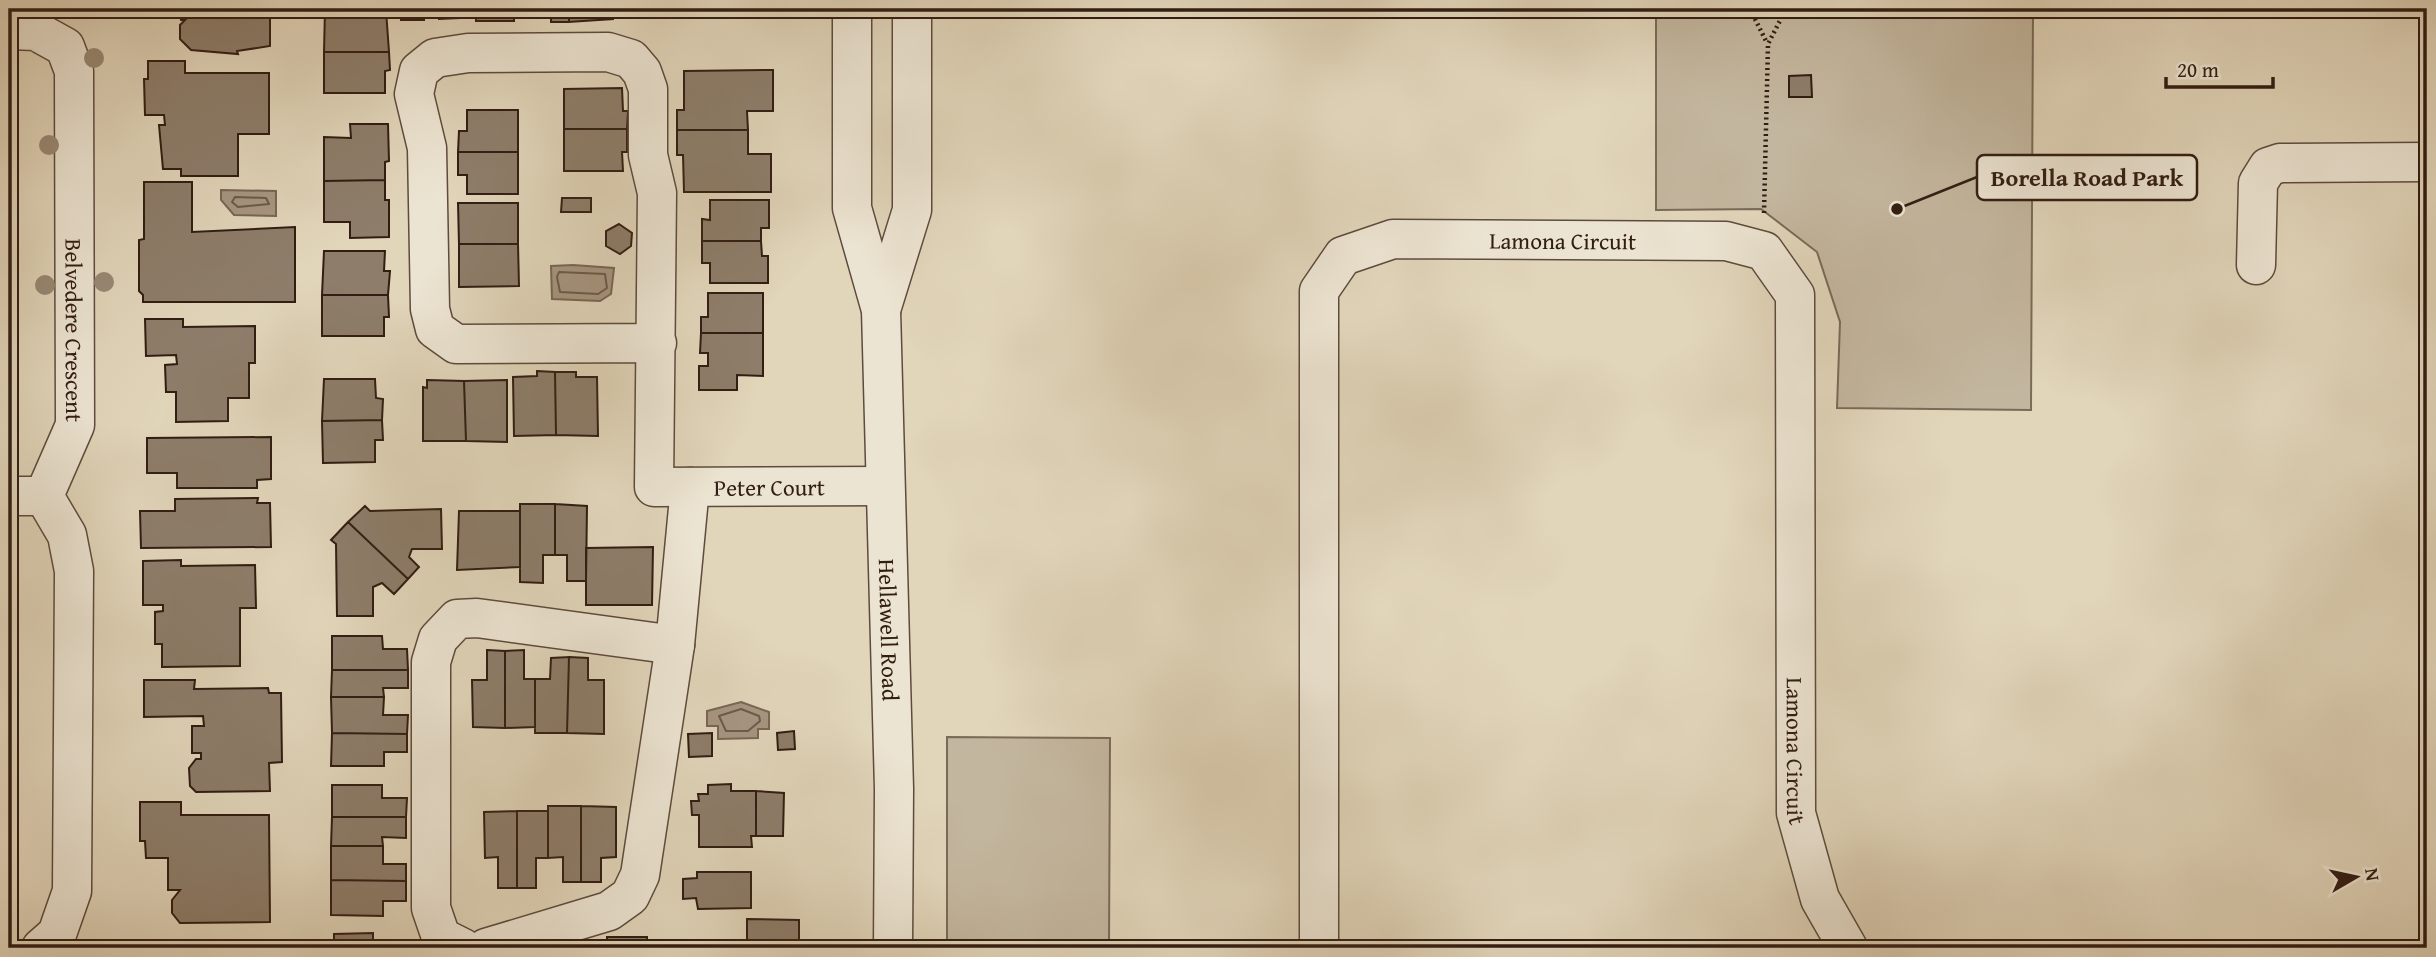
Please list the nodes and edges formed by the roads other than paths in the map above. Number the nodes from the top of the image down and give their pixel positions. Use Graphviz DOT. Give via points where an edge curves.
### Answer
graph roads {
  1 [pos="852,9"];
  2 [pos="912,9"];
  3 [pos="9,30"];
  4 [pos="2427,162"];
  5 [pos="2256,265"];
  6 [pos="881,310"];
  7 [pos="657,342"];
  8 [pos="884,486"];
  9 [pos="672,487"];
  10 [pos="27,496"];
  11 [pos="675,645"];
  12 [pos="41,948"];
  13 [pos="463,948"];
  14 [pos="486,948"];
  15 [pos="893,948"];
  16 [pos="1319,948"];
  17 [pos="1849,948"];
  1 -- 6 [label="street, Hellawell Road" via="852,208"];
  2 -- 6 [label="street, Hellawell Road" via="912,210"];
  3 -- 10 [label="street, Belvedere Crescent" via="36,31 65,47 74,71 75,425"];
  4 -- 5 [label="street" via="2280,163 2268,167 2258,183"];
  6 -- 8 [label="street, Hellawell Road"];
  7 -- 7 [label="street" via="456,344 435,329 430,309 427,148 414,94 419,71 435,58 468,53 608,52 631,59 648,89 648,155 657,193"];
  7 -- 9 [label="street"];
  8 -- 9 [label="street, Peter Court"];
  8 -- 15 [label="street, Hellawell Road" via="894,789"];
  9 -- 11 [label="street"];
  10 -- 12 [label="street, Belvedere Crescent" via="67,536 74,571 72,891 57,934"];
  11 -- 13 [label="street" via="477,618 457,619 438,639 430,662 431,908 441,937"];
  11 -- 14 [label="street" via="640,875 630,896 609,911"];
  16 -- 17 [label="street, Lamona Circuit" via="1320,291 1343,256 1393,239 1726,241 1764,251 1795,295 1796,813 1820,899"];
}
